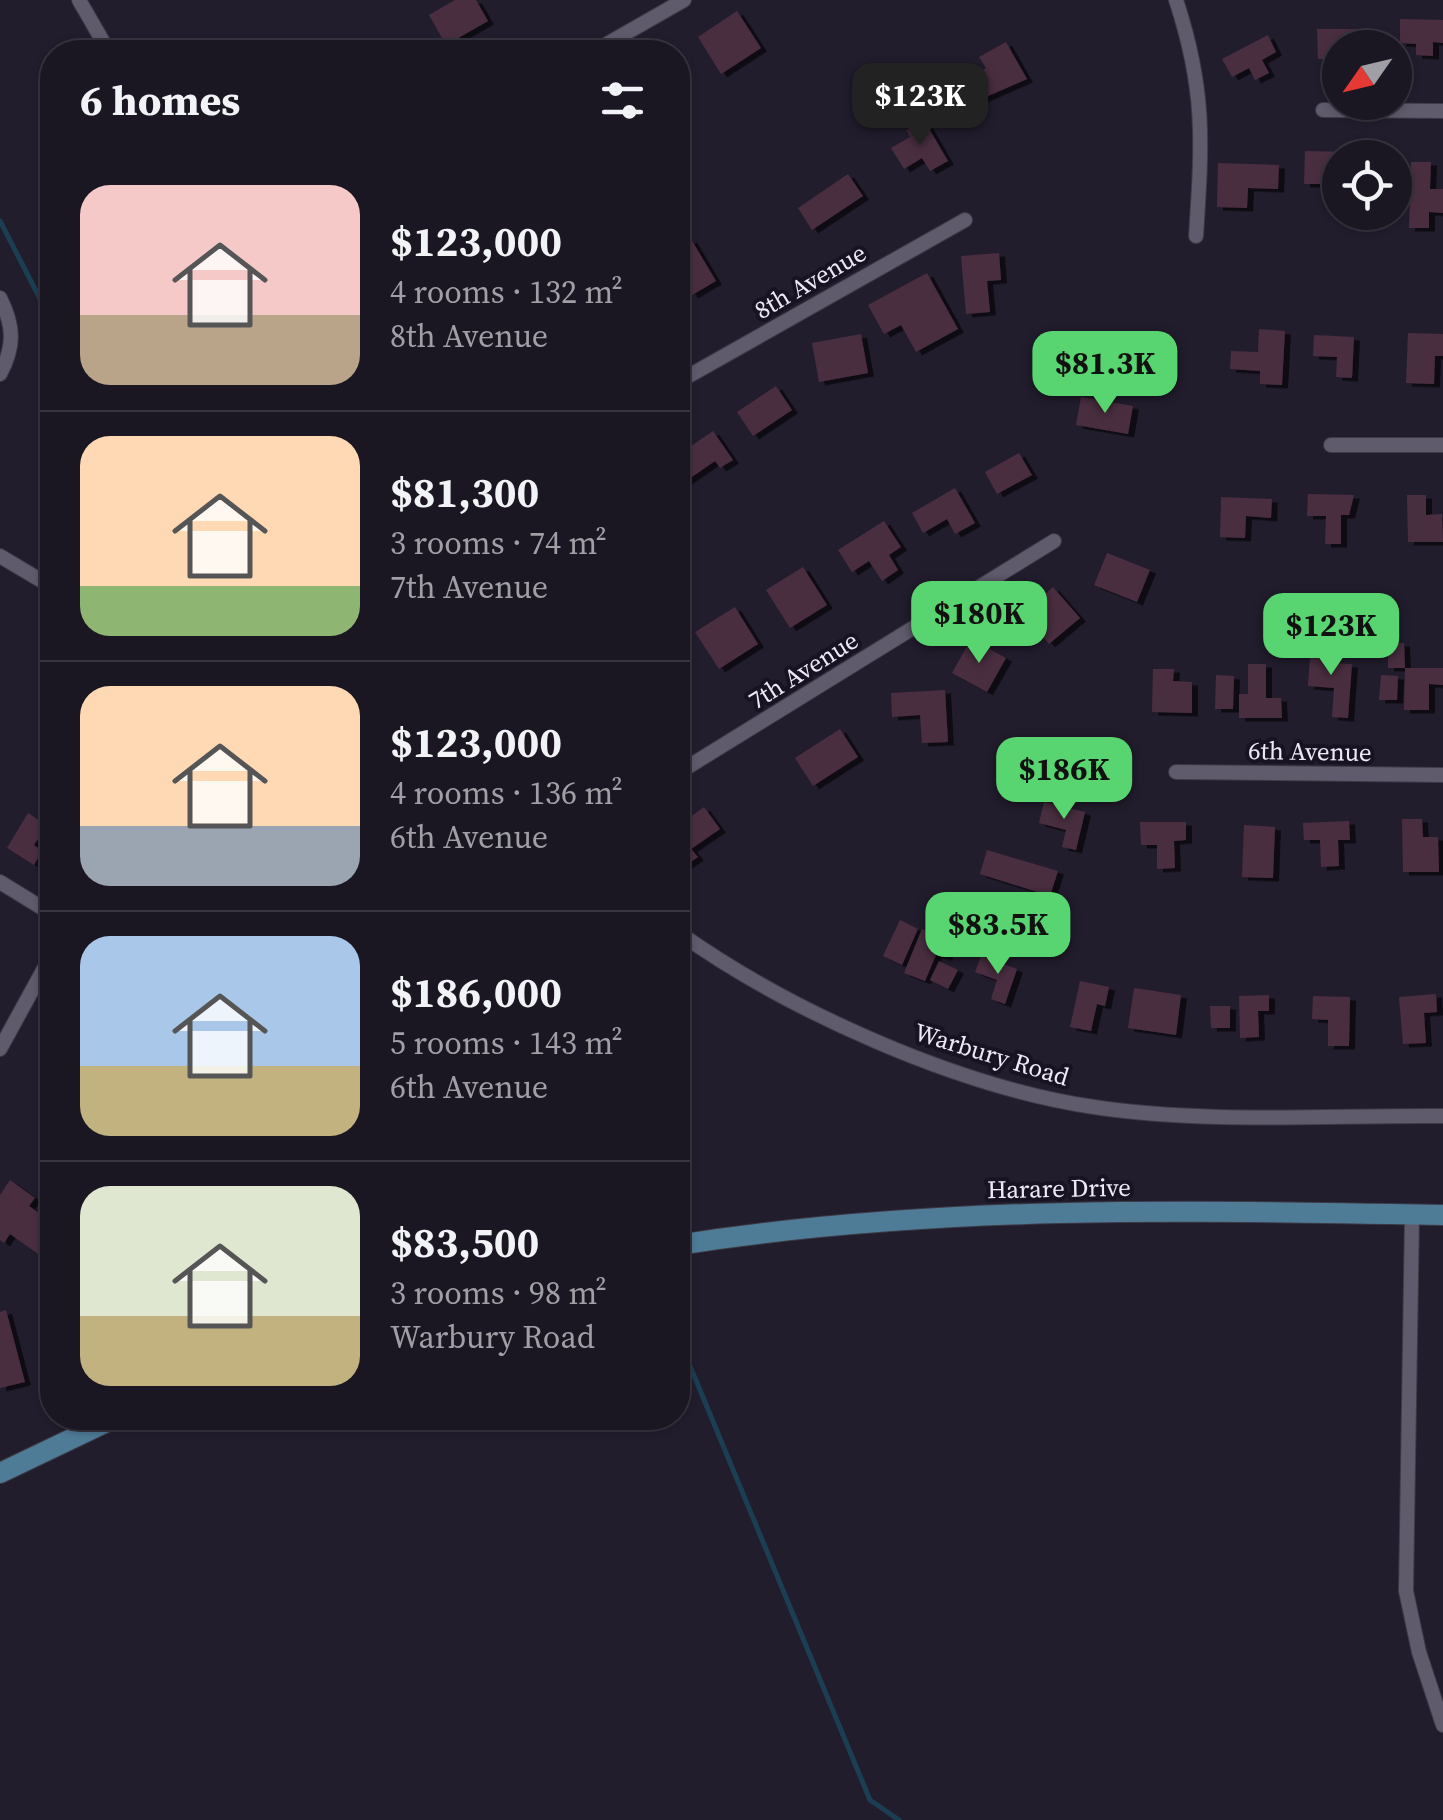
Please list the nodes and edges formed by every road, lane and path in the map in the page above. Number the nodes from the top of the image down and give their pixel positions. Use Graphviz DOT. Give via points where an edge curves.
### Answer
graph roads {
  1 [pos="79,0"];
  2 [pos="684,0"];
  3 [pos="1176,0"];
  4 [pos="101,40"];
  5 [pos="614,40"];
  6 [pos="1412,110"];
  7 [pos="1443,110"];
  8 [pos="965,220"];
  9 [pos="1196,236"];
  10 [pos="0,298"];
  11 [pos="0,374"];
  12 [pos="690,375"];
  13 [pos="1331,444"];
  14 [pos="1443,445"];
  15 [pos="1054,541"];
  16 [pos="0,556"];
  17 [pos="40,580"];
  18 [pos="690,767"];
  19 [pos="1176,772"];
  20 [pos="1443,775"];
  21 [pos="0,882"];
  22 [pos="40,907"];
  23 [pos="690,940"];
  24 [pos="40,976"];
  25 [pos="0,1049"];
  26 [pos="1443,1116"];
  27 [pos="1412,1215"];
  28 [pos="1443,1216"];
  29 [pos="690,1244"];
  30 [pos="90,1430"];
  31 [pos="0,1473"];
  32 [pos="1443,1725"];
  1 -- 4 [label="street"];
  2 -- 5 [label="street"];
  3 -- 9 [label="street" via="1203,114"];
  6 -- 7 [label="street"];
  8 -- 12 [label="street, 8th Avenue"];
  10 -- 11 [label="street" via="13,342"];
  13 -- 14 [label="street"];
  15 -- 18 [label="street, 7th Avenue"];
  16 -- 17 [label="street"];
  19 -- 20 [label="street, 6th Avenue"];
  21 -- 22 [label="street"];
  23 -- 26 [label="street, Warbury Road" via="776,996 882,1043 1017,1090 1095,1107 1196,1115"];
  24 -- 25 [label="street"];
  27 -- 28 [label="main road, Harare Drive"];
  27 -- 29 [label="main road, Harare Drive" via="894,1218"];
  27 -- 32 [label="street" via="1406,1592"];
  30 -- 31 [label="main road"];
}
